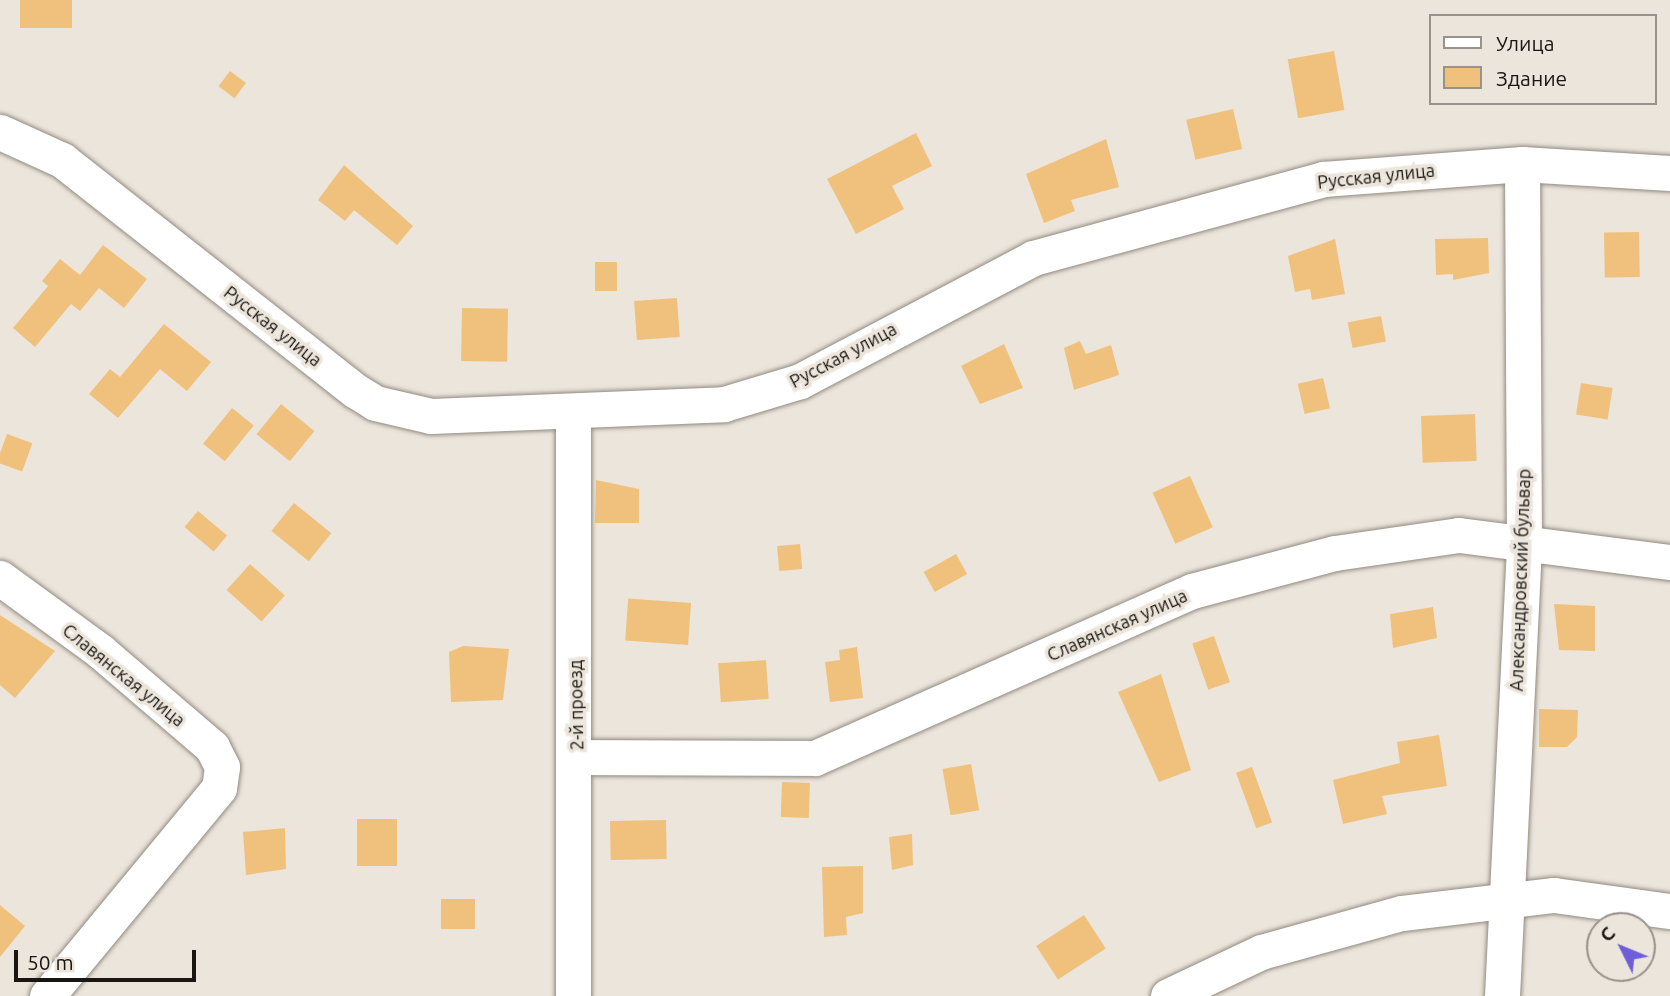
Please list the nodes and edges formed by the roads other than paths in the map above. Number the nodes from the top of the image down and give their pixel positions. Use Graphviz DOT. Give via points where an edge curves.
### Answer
graph roads {
  1 [pos="0,132"];
  2 [pos="1522,164"];
  3 [pos="1670,173"];
  4 [pos="573,414"];
  5 [pos="1524,545"];
  6 [pos="1670,562"];
  7 [pos="0,578"];
  8 [pos="577,757"];
  9 [pos="1505,904"];
  10 [pos="1670,911"];
  11 [pos="47,996"];
  12 [pos="573,996"];
  13 [pos="1168,996"];
  14 [pos="1502,996"];
  1 -- 4 [label="street, Русская улица" via="62,160 375,403 431,416"];
  2 -- 3 [label="street, Русская улица"];
  2 -- 4 [label="street, Русская улица" via="1323,179 1174,217 1033,258 800,381 724,404"];
  2 -- 5 [label="street, Александровский бульвар"];
  4 -- 8 [label="street, 2-й проезд"];
  5 -- 6 [label="street, Славянская улица"];
  5 -- 8 [label="street, Славянская улица" via="1459,535 1335,553 1192,591 815,758"];
  5 -- 9 [label="street, Александровский бульвар"];
  7 -- 11 [label="street, Славянская улица" via="100,651 212,747 222,767 219,788"];
  8 -- 12 [label="street, 2-й проезд"];
  9 -- 10 [label="street" via="1555,895"];
  9 -- 13 [label="street" via="1402,913 1335,929 1261,952"];
  9 -- 14 [label="street, Александровский бульвар"];
}
